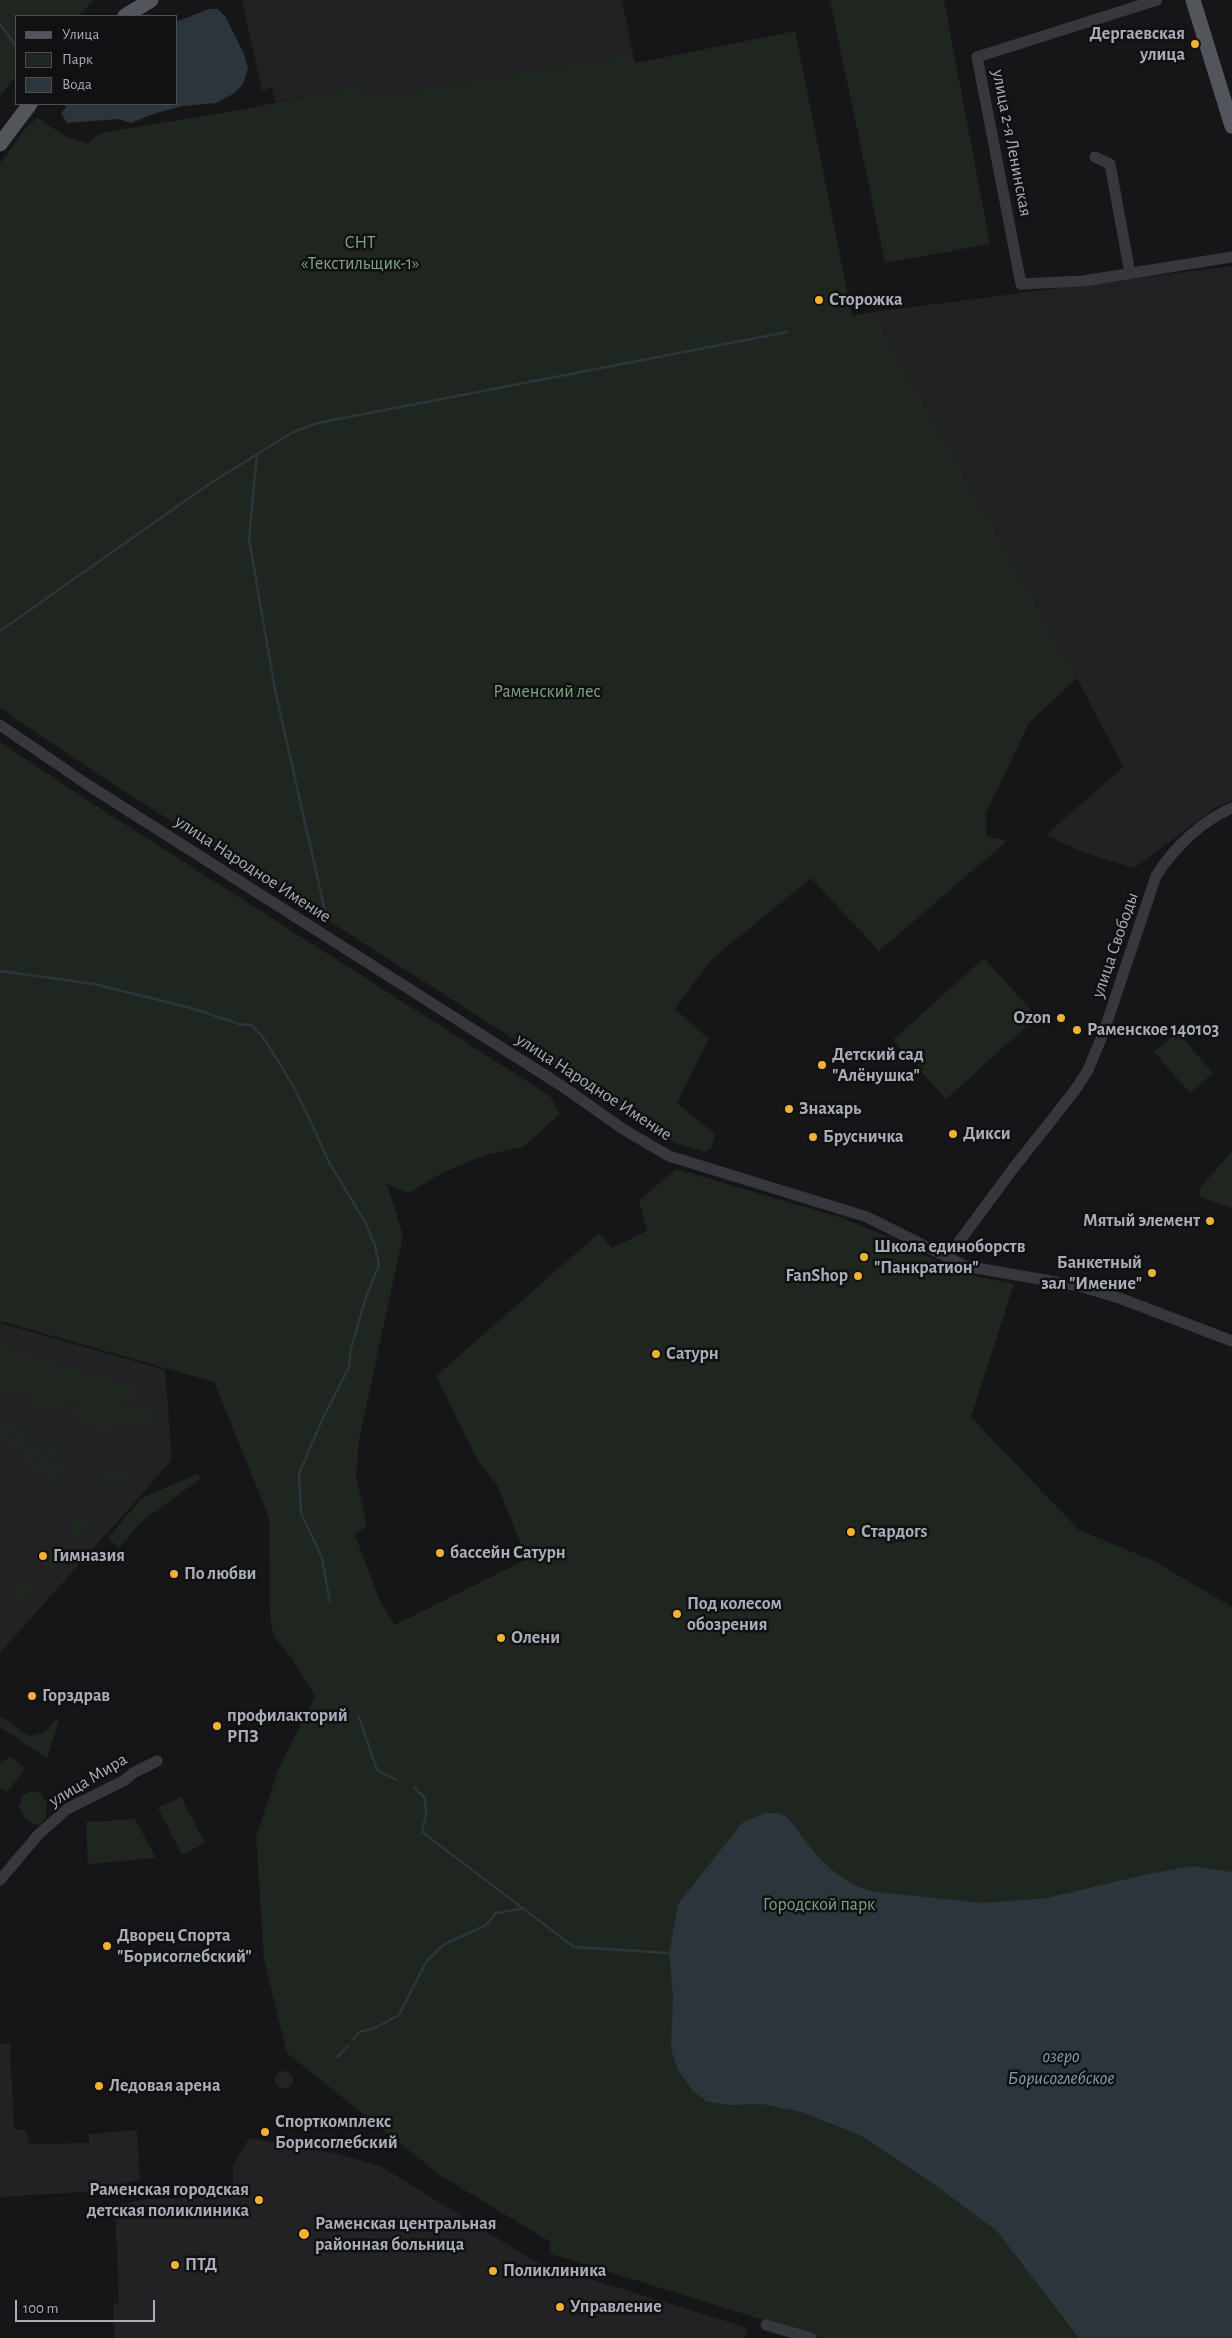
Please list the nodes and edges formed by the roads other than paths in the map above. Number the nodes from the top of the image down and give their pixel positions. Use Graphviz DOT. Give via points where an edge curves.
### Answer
graph roads {
  1 [pos="151,0"];
  2 [pos="1157,0"];
  3 [pos="1193,0"];
  4 [pos="127,15"];
  5 [pos="1229,103"];
  6 [pos="29,105"];
  7 [pos="1232,126"];
  8 [pos="0,144"];
  9 [pos="1095,157"];
  10 [pos="1232,257"];
  11 [pos="1130,273"];
  12 [pos="0,725"];
  13 [pos="1232,808"];
  14 [pos="947,1258"];
  15 [pos="1232,1341"];
  16 [pos="157,1761"];
  17 [pos="0,1880"];
  18 [pos="766,2324"];
  19 [pos="810,2338"];
  1 -- 4 [label="main road"];
  2 -- 11 [label="street, улица 2-я Ленинская" via="977,57 1022,284 1075,282"];
  3 -- 5 [label="main road"];
  5 -- 7 [label="main road"];
  6 -- 8 [label="main road"];
  9 -- 11 [label="street" via="1110,164"];
  10 -- 11 [label="street, улица 2-я Ленинская"];
  12 -- 14 [label="street, улица Народное Имение" via="91,787 669,1156 867,1217"];
  13 -- 14 [label="street, улица Свободы" via="1202,826 1164,863 1156,876 1088,1070"];
  14 -- 15 [label="street, улица Народное Имение" via="1001,1274 1079,1286 1131,1302"];
  16 -- 17 [label="street, улица Мира" via="67,1809 50,1823"];
  18 -- 19 [label="street"];
}
